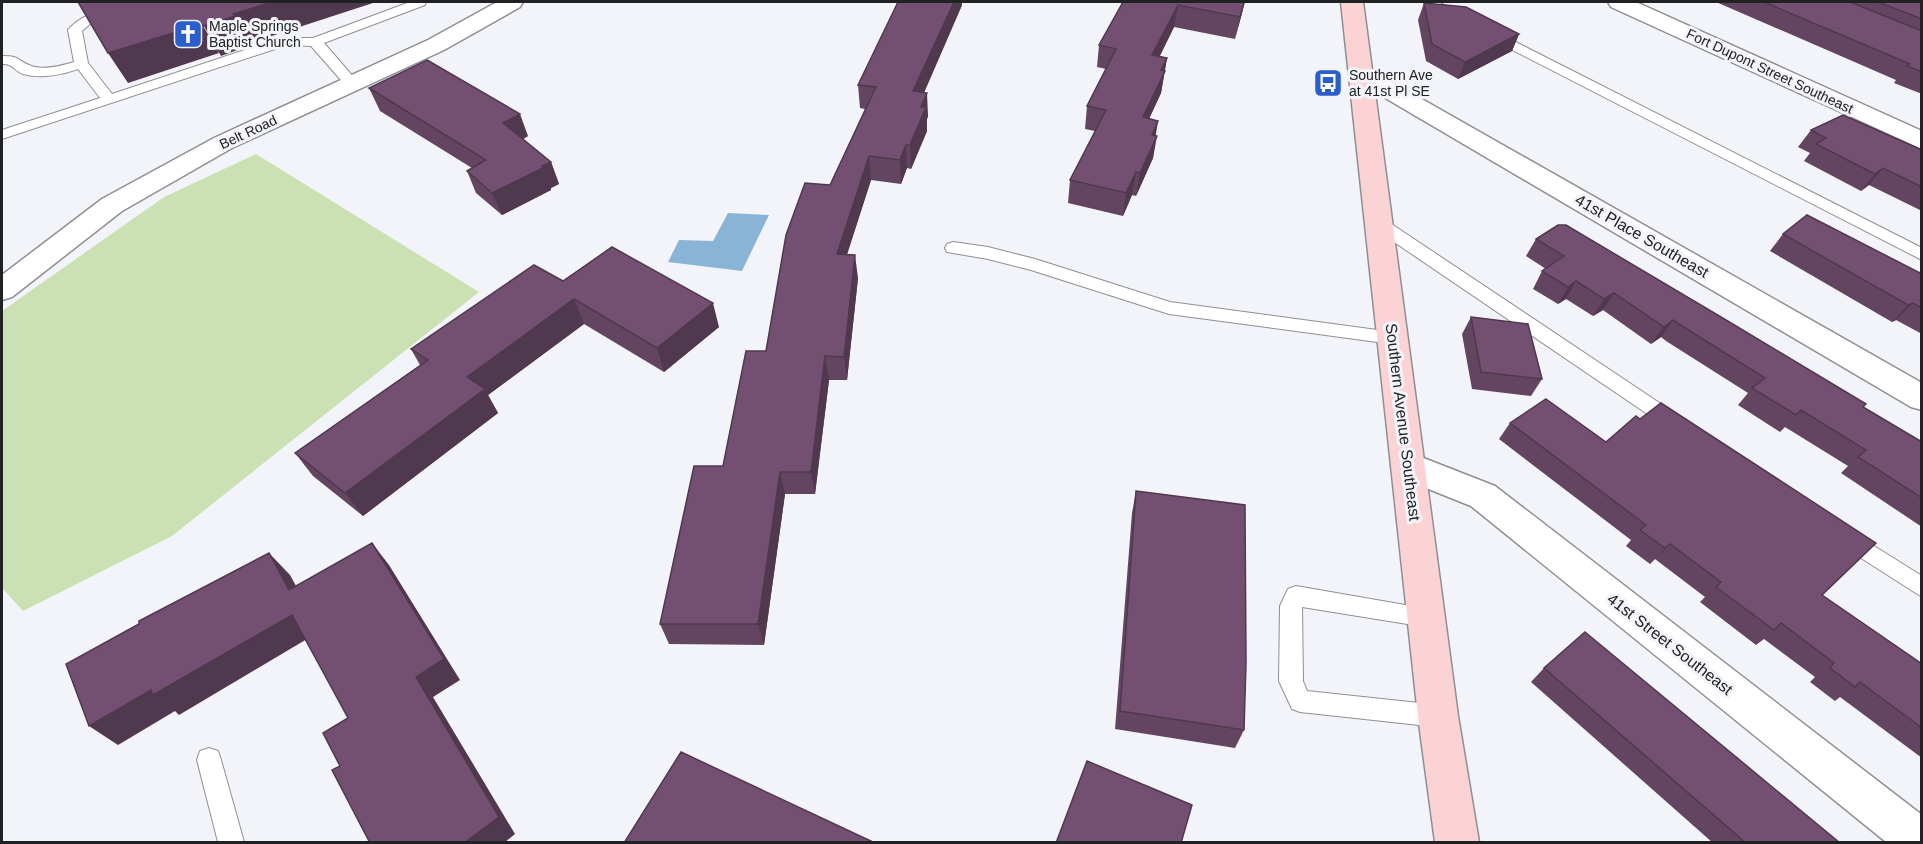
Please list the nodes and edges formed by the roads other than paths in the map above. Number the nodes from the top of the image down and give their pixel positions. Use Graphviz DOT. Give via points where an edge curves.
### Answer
graph roads {
  1 [pos="138,2"];
  2 [pos="420,2"];
  3 [pos="512,2"];
  4 [pos="1352,2"];
  5 [pos="1429,2"];
  6 [pos="1619,2"];
  7 [pos="315,42"];
  8 [pos="2,60"];
  9 [pos="81,64"];
  10 [pos="1361,74"];
  11 [pos="352,84"];
  12 [pos="109,99"];
  13 [pos="2,135"];
  14 [pos="1920,138"];
  15 [pos="1378,223"];
  16 [pos="953,248"];
  17 [pos="1922,255"];
  18 [pos="2,290"];
  19 [pos="1392,338"];
  20 [pos="1922,398"];
  21 [pos="1695,436"];
  22 [pos="1408,466"];
  23 [pos="1833,528"];
  24 [pos="1922,588"];
  25 [pos="1426,617"];
  26 [pos="1438,716"];
  27 [pos="209,760"];
  28 [pos="231,843"];
  29 [pos="1457,843"];
  30 [pos="1920,843"];
  1 -- 9 [label="lane" via="86,20 75,30"];
  2 -- 7 [label="lane"];
  3 -- 11 [label="street, Belt Road" via="436,45"];
  4 -- 10 [label="main road, Southern Avenue Southeast"];
  5 -- 17 [label="lane"];
  6 -- 14 [label="street, Fort Dupont Street Southeast"];
  7 -- 11 [label="lane"];
  7 -- 12 [label="lane" via="286,41"];
  8 -- 9 [label="lane" via="14,60 26,70 59,71"];
  9 -- 12 [label="lane"];
  10 -- 15 [label="main road, Southern Avenue Southeast"];
  10 -- 20 [label="street, 41st Place Southeast"];
  11 -- 18 [label="street, Belt Road" via="223,143 112,205"];
  12 -- 13 [label="lane"];
  15 -- 19 [label="main road, Southern Avenue Southeast"];
  15 -- 21 [label="lane"];
  16 -- 19 [label="lane" via="1035,265 1169,308"];
  19 -- 22 [label="main road, Southern Avenue Southeast"];
  22 -- 25 [label="main road, Southern Avenue Southeast"];
  22 -- 30 [label="street, 41st Street Southeast" via="1483,496"];
  23 -- 24 [label="lane"];
  25 -- 26 [label="main road, Southern Avenue Southeast"];
  25 -- 26 [label="lane" via="1296,596 1291,606 1291,681 1300,701"];
  26 -- 29 [label="main road, Southern Avenue Southeast"];
  27 -- 28 [label="lane"];
}
